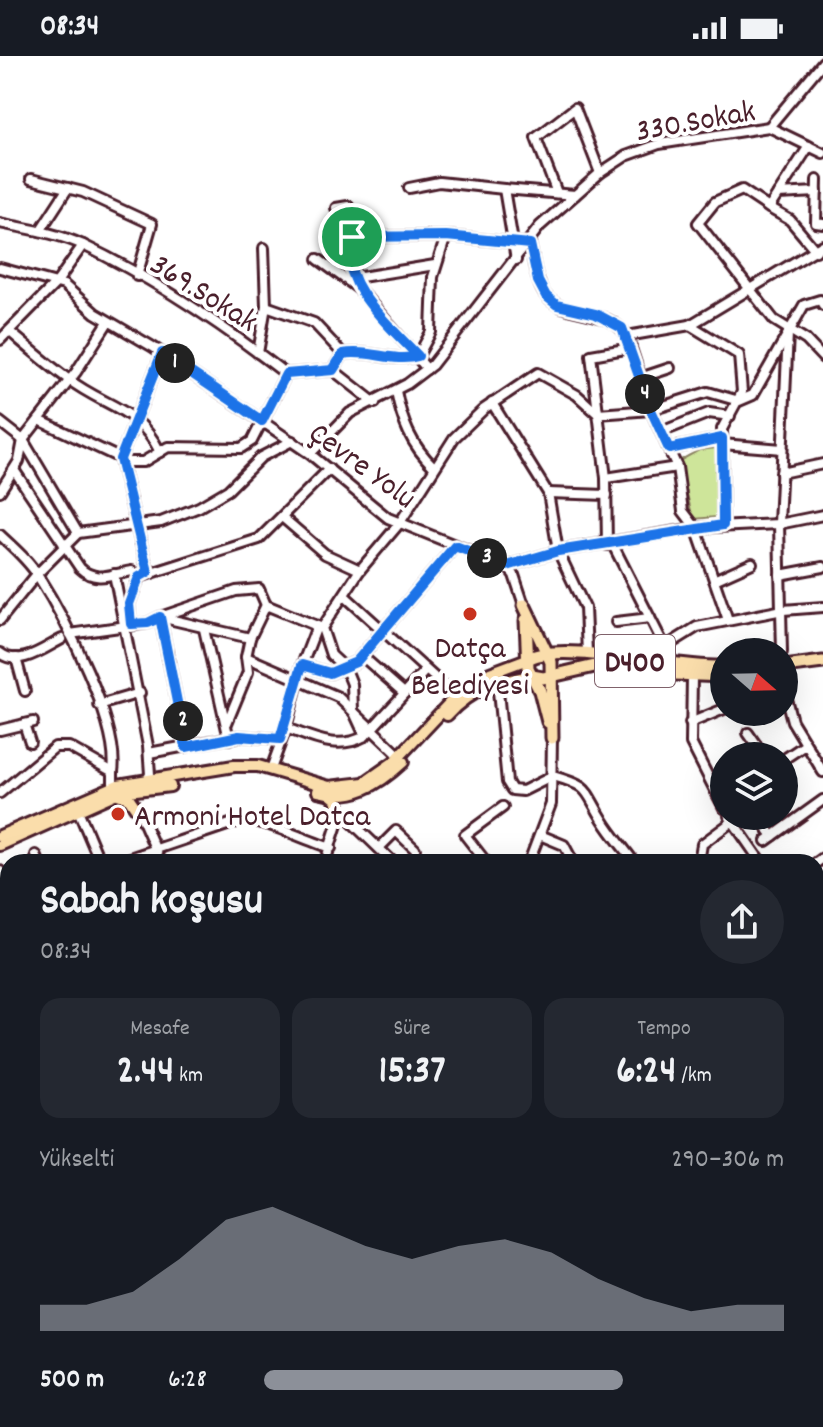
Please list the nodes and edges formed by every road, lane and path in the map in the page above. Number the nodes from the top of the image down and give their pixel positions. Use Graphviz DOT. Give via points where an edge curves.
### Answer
graph roads {
  1 [pos="823,62"];
  2 [pos="769,127"];
  3 [pos="809,146"];
  4 [pos="823,153"];
  5 [pos="600,173"];
  6 [pos="31,179"];
  7 [pos="817,180"];
  8 [pos="68,188"];
  9 [pos="409,188"];
  10 [pos="504,189"];
  11 [pos="817,192"];
  12 [pos="557,193"];
  13 [pos="778,194"];
  14 [pos="575,195"];
  15 [pos="336,208"];
  16 [pos="769,208"];
  17 [pos="0,223"];
  18 [pos="823,224"];
  19 [pos="40,231"];
  20 [pos="446,236"];
  21 [pos="352,237"];
  22 [pos="510,242"];
  23 [pos="530,244"];
  24 [pos="83,245"];
  25 [pos="264,248"];
  26 [pos="820,248"];
  27 [pos="318,259"];
  28 [pos="516,260"];
  29 [pos="435,265"];
  30 [pos="0,268"];
  31 [pos="137,276"];
  32 [pos="355,278"];
  33 [pos="57,282"];
  34 [pos="359,289"];
  35 [pos="749,291"];
  36 [pos="822,301"];
  37 [pos="266,306"];
  38 [pos="108,322"];
  39 [pos="690,325"];
  40 [pos="788,330"];
  41 [pos="9,331"];
  42 [pos="627,336"];
  43 [pos="0,340"];
  44 [pos="631,348"];
  45 [pos="162,353"];
  46 [pos="258,353"];
  47 [pos="343,354"];
  48 [pos="418,356"];
  49 [pos="823,358"];
  50 [pos="670,368"];
  51 [pos="427,369"];
  52 [pos="333,370"];
  53 [pos="286,374"];
  54 [pos="640,378"];
  55 [pos="70,381"];
  56 [pos="396,391"];
  57 [pos="739,401"];
  58 [pos="375,403"];
  59 [pos="492,403"];
  60 [pos="651,410"];
  61 [pos="598,414"];
  62 [pos="730,416"];
  63 [pos="136,417"];
  64 [pos="39,420"];
  65 [pos="262,421"];
  66 [pos="0,422"];
  67 [pos="661,432"];
  68 [pos="23,440"];
  69 [pos="292,441"];
  70 [pos="722,441"];
  71 [pos="669,449"];
  72 [pos="782,449"];
  73 [pos="160,452"];
  74 [pos="310,454"];
  75 [pos="120,459"];
  76 [pos="823,464"];
  77 [pos="434,467"];
  78 [pos="677,467"];
  79 [pos="329,469"];
  80 [pos="14,470"];
  81 [pos="781,473"];
  82 [pos="606,478"];
  83 [pos="0,491"];
  84 [pos="548,493"];
  85 [pos="607,495"];
  86 [pos="823,515"];
  87 [pos="282,517"];
  88 [pos="399,524"];
  89 [pos="779,524"];
  90 [pos="723,525"];
  91 [pos="135,526"];
  92 [pos="696,528"];
  93 [pos="78,533"];
  94 [pos="0,535"];
  95 [pos="610,545"];
  96 [pos="66,546"];
  97 [pos="455,546"];
  98 [pos="558,551"];
  99 [pos="752,563"];
  100 [pos="507,566"];
  101 [pos="823,567"];
  102 [pos="360,570"];
  103 [pos="148,572"];
  104 [pos="37,574"];
  105 [pos="114,574"];
  106 [pos="780,575"];
  107 [pos="139,577"];
  108 [pos="714,580"];
  109 [pos="346,597"];
  110 [pos="266,605"];
  111 [pos="524,605"];
  112 [pos="823,607"];
  113 [pos="783,610"];
  114 [pos="160,617"];
  115 [pos="650,618"];
  116 [pos="0,620"];
  117 [pos="728,620"];
  118 [pos="616,622"];
  119 [pos="128,624"];
  120 [pos="319,627"];
  121 [pos="204,629"];
  122 [pos="384,631"];
  123 [pos="66,636"];
  124 [pos="250,638"];
  125 [pos="782,638"];
  126 [pos="665,647"];
  127 [pos="587,653"];
  128 [pos="823,654"];
  129 [pos="1,656"];
  130 [pos="362,656"];
  131 [pos="547,656"];
  132 [pos="246,657"];
  133 [pos="798,657"];
  134 [pos="16,658"];
  135 [pos="530,658"];
  136 [pos="823,662"];
  137 [pos="302,665"];
  138 [pos="798,665"];
  139 [pos="675,666"];
  140 [pos="710,667"];
  141 [pos="346,669"];
  142 [pos="425,671"];
  143 [pos="550,675"];
  144 [pos="532,676"];
  145 [pos="692,676"];
  146 [pos="710,676"];
  147 [pos="298,679"];
  148 [pos="497,681"];
  149 [pos="25,691"];
  150 [pos="140,693"];
  151 [pos="404,693"];
  152 [pos="455,696"];
  153 [pos="99,705"];
  154 [pos="353,710"];
  155 [pos="710,715"];
  156 [pos="227,723"];
  157 [pos="690,723"];
  158 [pos="795,726"];
  159 [pos="373,727"];
  160 [pos="286,728"];
  161 [pos="0,730"];
  162 [pos="748,733"];
  163 [pos="365,736"];
  164 [pos="552,738"];
  165 [pos="229,739"];
  166 [pos="280,739"];
  167 [pos="30,742"];
  168 [pos="754,742"];
  169 [pos="805,745"];
  170 [pos="186,747"];
  171 [pos="798,750"];
  172 [pos="149,753"];
  173 [pos="400,756"];
  174 [pos="271,769"];
  175 [pos="113,772"];
  176 [pos="823,772"];
  177 [pos="553,776"];
  178 [pos="710,779"];
  179 [pos="150,786"];
  180 [pos="114,790"];
  181 [pos="0,793"];
  182 [pos="329,794"];
  183 [pos="354,794"];
  184 [pos="823,800"];
  185 [pos="503,807"];
  186 [pos="78,810"];
  187 [pos="341,812"];
  188 [pos="140,814"];
  189 [pos="798,818"];
  190 [pos="718,830"];
  191 [pos="739,830"];
  192 [pos="766,830"];
  193 [pos="781,830"];
  194 [pos="540,835"];
  195 [pos="2,841"];
  196 [pos="157,848"];
  197 [pos="331,848"];
  198 [pos="379,848"];
  199 [pos="415,849"];
  200 [pos="97,854"];
  201 [pos="140,854"];
  202 [pos="159,854"];
  203 [pos="328,854"];
  204 [pos="385,854"];
  205 [pos="480,854"];
  206 [pos="532,854"];
  207 [pos="569,854"];
  208 [pos="628,854"];
  209 [pos="700,854"];
  210 [pos="755,854"];
  1 -- 2 [label="street"];
  2 -- 3 [label="street, 330.Sokak"];
  2 -- 5 [label="street, 330.Sokak" via="659,144"];
  3 -- 4 [label="street, 330.Sokak"];
  3 -- 13 [label="street"];
  5 -- 12 [label="street" via="575,108 536,138"];
  5 -- 14 [label="street, 330.Sokak"];
  6 -- 8 [label="street"];
  7 -- 11 [label="street"];
  8 -- 19 [label="street"];
  8 -- 31 [label="street" via="152,224"];
  9 -- 10 [label="street" via="439,182"];
  10 -- 12 [label="street"];
  10 -- 22 [label="street"];
  11 -- 13 [label="street"];
  11 -- 18 [label="street" via="816,223"];
  12 -- 14 [label="street"];
  13 -- 16 [label="street"];
  14 -- 23 [label="street, 330.Sokak" via="540,226"];
  15 -- 21 [label="street" via="348,206"];
  16 -- 26 [label="street"];
  16 -- 35 [label="street" via="742,190 715,202 698,223"];
  17 -- 19 [label="street, 369.Sokak"];
  19 -- 24 [label="street, 369.Sokak"];
  20 -- 21 [label="street"];
  20 -- 22 [label="street"];
  20 -- 29 [label="street"];
  21 -- 32 [label="street" via="347,249"];
  22 -- 23 [label="street"];
  22 -- 28 [label="street"];
  23 -- 28 [label="street, 330.Sokak"];
  23 -- 42 [label="street" via="546,296 568,310 596,314"];
  24 -- 31 [label="street, 369.Sokak"];
  24 -- 33 [label="street"];
  25 -- 37 [label="street"];
  26 -- 35 [label="street"];
  27 -- 34 [label="street"];
  28 -- 51 [label="street, 330.Sokak"];
  29 -- 32 [label="street"];
  29 -- 48 [label="street" via="431,332"];
  30 -- 33 [label="street, Çevre Yolu"];
  31 -- 46 [label="street, 369.Sokak" via="217,322"];
  32 -- 34 [label="street"];
  33 -- 38 [label="street, Çevre Yolu"];
  33 -- 41 [label="street"];
  34 -- 48 [label="street"];
  35 -- 39 [label="street"];
  35 -- 40 [label="street"];
  36 -- 40 [label="street" via="804,305"];
  37 -- 46 [label="street"];
  37 -- 47 [label="street" via="314,323"];
  38 -- 45 [label="street, Çevre Yolu"];
  38 -- 55 [label="street"];
  39 -- 42 [label="street"];
  39 -- 57 [label="street" via="739,355"];
  40 -- 49 [label="street"];
  40 -- 57 [label="street" via="753,395"];
  40 -- 72 [label="street"];
  41 -- 43 [label="street"];
  41 -- 55 [label="street"];
  42 -- 44 [label="street"];
  44 -- 54 [label="street"];
  44 -- 61 [label="street" via="591,355"];
  45 -- 63 [label="street"];
  45 -- 65 [label="street, Çevre Yolu"];
  46 -- 53 [label="street, 369.Sokak"];
  47 -- 48 [label="street"];
  47 -- 52 [label="street"];
  48 -- 51 [label="street"];
  50 -- 54 [label="street"];
  51 -- 56 [label="street, 330.Sokak"];
  52 -- 53 [label="street"];
  52 -- 58 [label="street"];
  53 -- 65 [label="street"];
  54 -- 60 [label="street"];
  55 -- 63 [label="street"];
  55 -- 64 [label="street"];
  56 -- 58 [label="street, 330.Sokak"];
  56 -- 77 [label="street" via="408,434"];
  57 -- 60 [label="street" via="708,392"];
  57 -- 62 [label="street"];
  58 -- 74 [label="street, 330.Sokak" via="350,413"];
  59 -- 61 [label="street" via="538,373"];
  59 -- 77 [label="street" via="454,438"];
  59 -- 84 [label="street"];
  60 -- 61 [label="street"];
  60 -- 67 [label="street"];
  61 -- 82 [label="street"];
  62 -- 67 [label="street" via="709,413"];
  62 -- 70 [label="street"];
  63 -- 73 [label="street"];
  63 -- 75 [label="street"];
  64 -- 68 [label="street"];
  64 -- 75 [label="street"];
  65 -- 69 [label="street, Çevre Yolu"];
  65 -- 73 [label="street" via="252,441 241,448 181,446"];
  66 -- 68 [label="street"];
  67 -- 71 [label="street"];
  68 -- 80 [label="street"];
  68 -- 93 [label="street"];
  69 -- 74 [label="street, Çevre Yolu"];
  69 -- 91 [label="street" via="261,457 228,490 199,507"];
  70 -- 71 [label="street"];
  70 -- 72 [label="street"];
  70 -- 90 [label="street"];
  71 -- 78 [label="street"];
  72 -- 81 [label="street"];
  73 -- 75 [label="street" via="143,462"];
  74 -- 79 [label="street, Çevre Yolu"];
  75 -- 91 [label="street"];
  76 -- 81 [label="street"];
  77 -- 88 [label="street"];
  78 -- 82 [label="street"];
  78 -- 92 [label="street" via="683,511"];
  79 -- 87 [label="street"];
  79 -- 88 [label="street, Çevre Yolu"];
  80 -- 83 [label="street"];
  80 -- 96 [label="street"];
  81 -- 89 [label="street"];
  82 -- 85 [label="street"];
  84 -- 85 [label="street"];
  84 -- 98 [label="street"];
  85 -- 95 [label="street"];
  86 -- 89 [label="street"];
  87 -- 102 [label="street" via="325,554"];
  87 -- 103 [label="street" via="244,546"];
  88 -- 97 [label="street, Çevre Yolu"];
  88 -- 102 [label="street"];
  89 -- 90 [label="street"];
  89 -- 106 [label="street"];
  90 -- 92 [label="street"];
  91 -- 93 [label="street"];
  91 -- 103 [label="street"];
  92 -- 95 [label="street"];
  92 -- 108 [label="street"];
  93 -- 96 [label="street"];
  94 -- 104 [label="street"];
  95 -- 98 [label="street"];
  95 -- 115 [label="street"];
  96 -- 104 [label="street"];
  96 -- 105 [label="street" via="88,576"];
  97 -- 100 [label="street, Çevre Yolu"];
  97 -- 122 [label="street"];
  98 -- 100 [label="street"];
  98 -- 127 [label="street" via="585,608"];
  99 -- 108 [label="street"];
  100 -- 111 [label="street"];
  101 -- 106 [label="street"];
  102 -- 109 [label="street"];
  103 -- 107 [label="street"];
  104 -- 116 [label="street"];
  104 -- 123 [label="street"];
  105 -- 107 [label="street" via="132,571"];
  105 -- 119 [label="street"];
  106 -- 113 [label="street"];
  107 -- 119 [label="street"];
  108 -- 117 [label="street"];
  109 -- 120 [label="street"];
  109 -- 122 [label="street"];
  110 -- 114 [label="street" via="259,589 236,591"];
  110 -- 120 [label="street"];
  110 -- 124 [label="street"];
  111 -- 131 [label="highway"];
  111 -- 135 [label="highway"];
  112 -- 113 [label="street"];
  113 -- 117 [label="street"];
  113 -- 125 [label="street"];
  114 -- 119 [label="street"];
  114 -- 121 [label="street"];
  114 -- 170 [label="street"];
  115 -- 118 [label="street"];
  115 -- 126 [label="street"];
  117 -- 126 [label="street" via="697,627"];
  119 -- 123 [label="street"];
  119 -- 150 [label="street"];
  120 -- 137 [label="street"];
  120 -- 141 [label="street" via="331,655"];
  121 -- 124 [label="street"];
  121 -- 156 [label="street"];
  122 -- 130 [label="street"];
  122 -- 142 [label="street"];
  123 -- 134 [label="street"];
  123 -- 153 [label="street"];
  124 -- 132 [label="street"];
  126 -- 139 [label="street"];
  127 -- 131 [label="highway, D400"];
  127 -- 139 [label="highway, D400"];
  128 -- 133 [label="highway"];
  129 -- 134 [label="street"];
  130 -- 141 [label="street"];
  130 -- 151 [label="street"];
  131 -- 135 [label="highway, D400"];
  131 -- 143 [label="highway"];
  132 -- 147 [label="street"];
  132 -- 156 [label="street" via="248,672"];
  134 -- 149 [label="street"];
  135 -- 144 [label="highway"];
  135 -- 152 [label="main road" via="490,673"];
  136 -- 138 [label="highway"];
  137 -- 141 [label="street" via="330,673"];
  137 -- 147 [label="street"];
  139 -- 140 [label="highway, D400"];
  141 -- 154 [label="street"];
  142 -- 151 [label="street"];
  142 -- 152 [label="street"];
  143 -- 144 [label="highway, D400"];
  143 -- 145 [label="highway, D400" via="599,665"];
  143 -- 164 [label="highway"];
  144 -- 148 [label="main road"];
  144 -- 164 [label="highway"];
  145 -- 146 [label="highway, D400"];
  145 -- 157 [label="street"];
  147 -- 154 [label="street"];
  147 -- 160 [label="street"];
  148 -- 177 [label="street" via="507,782 512,790 523,791"];
  148 -- 183 [label="main road" via="467,695 395,770"];
  150 -- 153 [label="street"];
  150 -- 172 [label="street"];
  151 -- 159 [label="street"];
  152 -- 173 [label="main road"];
  153 -- 175 [label="street" via="113,749"];
  154 -- 159 [label="street"];
  154 -- 163 [label="street"];
  155 -- 157 [label="street"];
  156 -- 165 [label="street"];
  157 -- 178 [label="street" via="691,743"];
  158 -- 169 [label="street"];
  159 -- 163 [label="street"];
  159 -- 173 [label="street"];
  160 -- 163 [label="street" via="335,743"];
  160 -- 166 [label="street"];
  161 -- 167 [label="street" via="28,723"];
  162 -- 168 [label="street"];
  164 -- 177 [label="street"];
  165 -- 166 [label="street"];
  165 -- 170 [label="street"];
  166 -- 174 [label="street"];
  169 -- 171 [label="street"];
  169 -- 176 [label="street"];
  170 -- 172 [label="street"];
  172 -- 179 [label="street"];
  173 -- 174 [label="main road" via="351,787 318,784"];
  174 -- 179 [label="main road" via="240,765"];
  175 -- 180 [label="street"];
  175 -- 181 [label="street" via="69,747 55,747"];
  177 -- 194 [label="street" via="551,804"];
  177 -- 208 [label="street" via="591,793 601,818"];
  179 -- 180 [label="main road"];
  179 -- 182 [label="main road" via="249,771"];
  179 -- 188 [label="main road"];
  180 -- 186 [label="main road"];
  180 -- 188 [label="main road" via="129,798"];
  180 -- 195 [label="main road"];
  182 -- 183 [label="main road"];
  182 -- 187 [label="main road"];
  183 -- 187 [label="main road"];
  184 -- 189 [label="street"];
  185 -- 205 [label="street" via="465,835"];
  186 -- 195 [label="main road"];
  186 -- 200 [label="street"];
  187 -- 197 [label="street"];
  187 -- 198 [label="street"];
  188 -- 196 [label="street"];
  190 -- 209 [label="street" via="702,844"];
  191 -- 210 [label="street"];
  192 -- 193 [label="street" via="770,838"];
  194 -- 206 [label="street"];
  194 -- 207 [label="street" via="564,845"];
  196 -- 197 [label="street" via="249,819"];
  196 -- 201 [label="street"];
  196 -- 202 [label="street"];
  197 -- 203 [label="street"];
  198 -- 199 [label="street" via="396,831"];
  198 -- 204 [label="street"];
}
